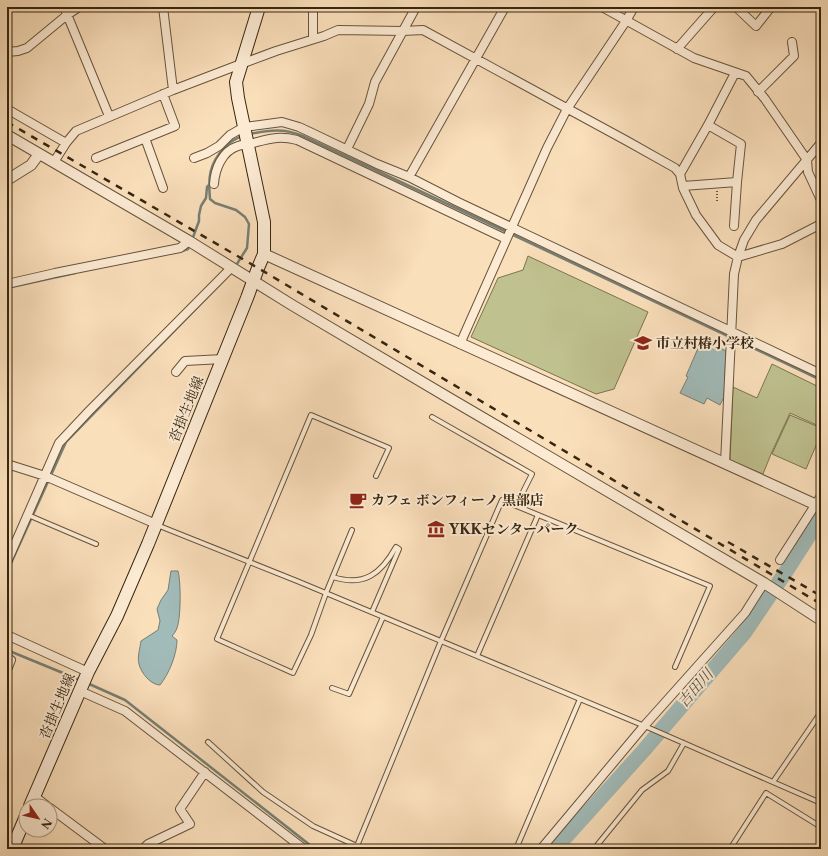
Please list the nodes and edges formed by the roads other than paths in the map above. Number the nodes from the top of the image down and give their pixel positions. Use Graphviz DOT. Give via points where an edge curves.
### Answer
graph roads {
  1 [pos="79,7"];
  2 [pos="163,7"];
  3 [pos="259,7"];
  4 [pos="313,7"];
  5 [pos="416,7"];
  6 [pos="505,7"];
  7 [pos="602,7"];
  8 [pos="634,7"];
  9 [pos="714,7"];
  10 [pos="736,7"];
  11 [pos="770,7"];
  12 [pos="65,11"];
  13 [pos="626,21"];
  14 [pos="403,31"];
  15 [pos="313,39"];
  16 [pos="792,42"];
  17 [pos="677,49"];
  18 [pos="7,52"];
  19 [pos="476,59"];
  20 [pos="241,64"];
  21 [pos="735,72"];
  22 [pos="173,90"];
  23 [pos="758,92"];
  24 [pos="163,94"];
  25 [pos="7,108"];
  26 [pos="567,109"];
  27 [pos="109,116"];
  28 [pos="708,125"];
  29 [pos="7,135"];
  30 [pos="246,136"];
  31 [pos="145,138"];
  32 [pos="66,143"];
  33 [pos="821,143"];
  34 [pos="347,149"];
  35 [pos="39,154"];
  36 [pos="96,158"];
  37 [pos="194,158"];
  38 [pos="807,160"];
  39 [pos="54,162"];
  40 [pos="680,174"];
  41 [pos="409,178"];
  42 [pos="7,180"];
  43 [pos="737,182"];
  44 [pos="214,184"];
  45 [pos="683,186"];
  46 [pos="163,188"];
  47 [pos="821,200"];
  48 [pos="821,224"];
  49 [pos="734,226"];
  50 [pos="512,227"];
  51 [pos="506,240"];
  52 [pos="189,241"];
  53 [pos="264,254"];
  54 [pos="738,257"];
  55 [pos="232,267"];
  56 [pos="253,281"];
  57 [pos="7,284"];
  58 [pos="732,332"];
  59 [pos="460,344"];
  60 [pos="223,358"];
  61 [pos="176,372"];
  62 [pos="821,374"];
  63 [pos="432,417"];
  64 [pos="725,463"];
  65 [pos="7,464"];
  66 [pos="45,476"];
  67 [pos="376,476"];
  68 [pos="820,504"];
  69 [pos="516,506"];
  70 [pos="28,515"];
  71 [pos="538,515"];
  72 [pos="156,524"];
  73 [pos="352,530"];
  74 [pos="96,544"];
  75 [pos="780,560"];
  76 [pos="7,562"];
  77 [pos="250,562"];
  78 [pos="332,576"];
  79 [pos="764,583"];
  80 [pos="326,593"];
  81 [pos="372,612"];
  82 [pos="382,617"];
  83 [pos="821,620"];
  84 [pos="7,635"];
  85 [pos="441,641"];
  86 [pos="477,656"];
  87 [pos="7,658"];
  88 [pos="675,667"];
  89 [pos="7,670"];
  90 [pos="88,672"];
  91 [pos="332,688"];
  92 [pos="80,691"];
  93 [pos="580,699"];
  94 [pos="821,712"];
  95 [pos="646,726"];
  96 [pos="208,742"];
  97 [pos="684,743"];
  98 [pos="205,772"];
  99 [pos="773,782"];
  100 [pos="33,798"];
  101 [pos="821,803"];
  102 [pos="58,814"];
  103 [pos="821,827"];
  104 [pos="18,835"];
  105 [pos="357,846"];
  106 [pos="12,849"];
  107 [pos="105,849"];
  108 [pos="143,849"];
  109 [pos="304,849"];
  110 [pos="364,849"];
  111 [pos="516,849"];
  112 [pos="541,849"];
  113 [pos="594,849"];
  114 [pos="730,849"];
  1 -- 12 [label="street"];
  2 -- 22 [label="street"];
  3 -- 20 [label="main road, 沓掛生地線"];
  4 -- 15 [label="street"];
  5 -- 14 [label="street"];
  6 -- 19 [label="street"];
  7 -- 13 [label="street"];
  8 -- 13 [label="street"];
  9 -- 17 [label="street"];
  10 -- 11 [label="street" via="756,26"];
  12 -- 18 [label="street" via="27,48"];
  12 -- 27 [label="street"];
  13 -- 17 [label="street"];
  13 -- 26 [label="street"];
  14 -- 15 [label="street" via="338,30"];
  14 -- 19 [label="street" via="423,30"];
  14 -- 34 [label="street" via="376,82 369,104"];
  15 -- 20 [label="street"];
  16 -- 23 [label="street" via="794,56"];
  17 -- 21 [label="street" via="694,58"];
  19 -- 26 [label="street"];
  19 -- 41 [label="street"];
  20 -- 22 [label="street"];
  20 -- 30 [label="main road, 沓掛生地線" via="236,82"];
  21 -- 23 [label="street" via="746,76"];
  21 -- 28 [label="street"];
  22 -- 24 [label="street"];
  23 -- 38 [label="street"];
  24 -- 27 [label="street"];
  24 -- 31 [label="street" via="175,126"];
  25 -- 32 [label="street"];
  26 -- 40 [label="street" via="675,168"];
  26 -- 50 [label="street"];
  27 -- 32 [label="street" via="76,131"];
  28 -- 40 [label="street"];
  28 -- 43 [label="street" via="741,144"];
  29 -- 35 [label="street"];
  30 -- 34 [label="street" via="282,122"];
  30 -- 37 [label="street" via="230,135 219,146"];
  30 -- 44 [label="street" via="221,160 215,172"];
  30 -- 51 [label="street" via="286,137 297,140"];
  30 -- 53 [label="main road, 沓掛生地線" via="264,222"];
  31 -- 36 [label="street"];
  31 -- 46 [label="street"];
  32 -- 39 [label="street"];
  33 -- 38 [label="street"];
  34 -- 41 [label="street"];
  35 -- 39 [label="street"];
  35 -- 42 [label="street" via="31,165"];
  38 -- 47 [label="street" via="808,172"];
  38 -- 54 [label="street" via="756,220 744,240"];
  39 -- 52 [label="street"];
  40 -- 45 [label="street"];
  41 -- 50 [label="street"];
  43 -- 45 [label="street"];
  43 -- 49 [label="street"];
  45 -- 54 [label="street" via="696,215 718,245"];
  48 -- 54 [label="street" via="782,244"];
  50 -- 51 [label="street"];
  50 -- 58 [label="street"];
  51 -- 59 [label="street"];
  52 -- 55 [label="street"];
  52 -- 57 [label="street" via="180,248"];
  53 -- 56 [label="main road, 沓掛生地線"];
  53 -- 59 [label="street"];
  54 -- 58 [label="street" via="734,274"];
  55 -- 56 [label="street"];
  55 -- 66 [label="street" via="59,443"];
  56 -- 60 [label="main road, 沓掛生地線"];
  56 -- 79 [label="street"];
  58 -- 62 [label="street"];
  58 -- 64 [label="street"];
  59 -- 64 [label="street"];
  60 -- 61 [label="street" via="185,361"];
  60 -- 72 [label="main road, 沓掛生地線"];
  63 -- 69 [label="lane" via="532,474"];
  64 -- 68 [label="street"];
  65 -- 66 [label="street"];
  66 -- 70 [label="street"];
  66 -- 72 [label="street"];
  67 -- 77 [label="lane" via="389,448 311,416"];
  68 -- 75 [label="street"];
  69 -- 71 [label="lane"];
  69 -- 85 [label="lane" via="502,500"];
  70 -- 74 [label="lane"];
  70 -- 76 [label="street"];
  71 -- 86 [label="lane"];
  71 -- 88 [label="lane" via="710,586"];
  72 -- 77 [label="lane"];
  72 -- 90 [label="main road, 沓掛生地線" via="117,616"];
  73 -- 78 [label="lane"];
  77 -- 80 [label="lane"];
  77 -- 80 [label="lane" via="217,639 294,673"];
  78 -- 80 [label="lane"];
  78 -- 81 [label="lane" via="353,581 368,577 388,561 396,547 399,549"];
  79 -- 83 [label="street"];
  79 -- 95 [label="street" via="745,613"];
  80 -- 81 [label="lane"];
  81 -- 82 [label="lane"];
  82 -- 85 [label="lane"];
  82 -- 91 [label="lane" via="349,694"];
  84 -- 90 [label="street"];
  85 -- 86 [label="lane"];
  85 -- 105 [label="lane"];
  86 -- 93 [label="lane"];
  87 -- 89 [label="street" via="11,660"];
  90 -- 92 [label="main road, 沓掛生地線"];
  92 -- 98 [label="street" via="125,711"];
  92 -- 100 [label="main road, 沓掛生地線"];
  93 -- 95 [label="lane"];
  93 -- 111 [label="lane"];
  94 -- 99 [label="lane"];
  95 -- 97 [label="lane"];
  95 -- 112 [label="street"];
  96 -- 105 [label="lane" via="263,792 313,826"];
  97 -- 99 [label="lane"];
  97 -- 113 [label="lane" via="668,771 642,790"];
  98 -- 108 [label="street" via="180,810 190,824 148,844"];
  98 -- 109 [label="street"];
  99 -- 101 [label="lane"];
  102 -- 107 [label="street"];
  103 -- 114 [label="lane" via="766,793"];
  104 -- 106 [label="main road"];
  105 -- 110 [label="lane"];
}
